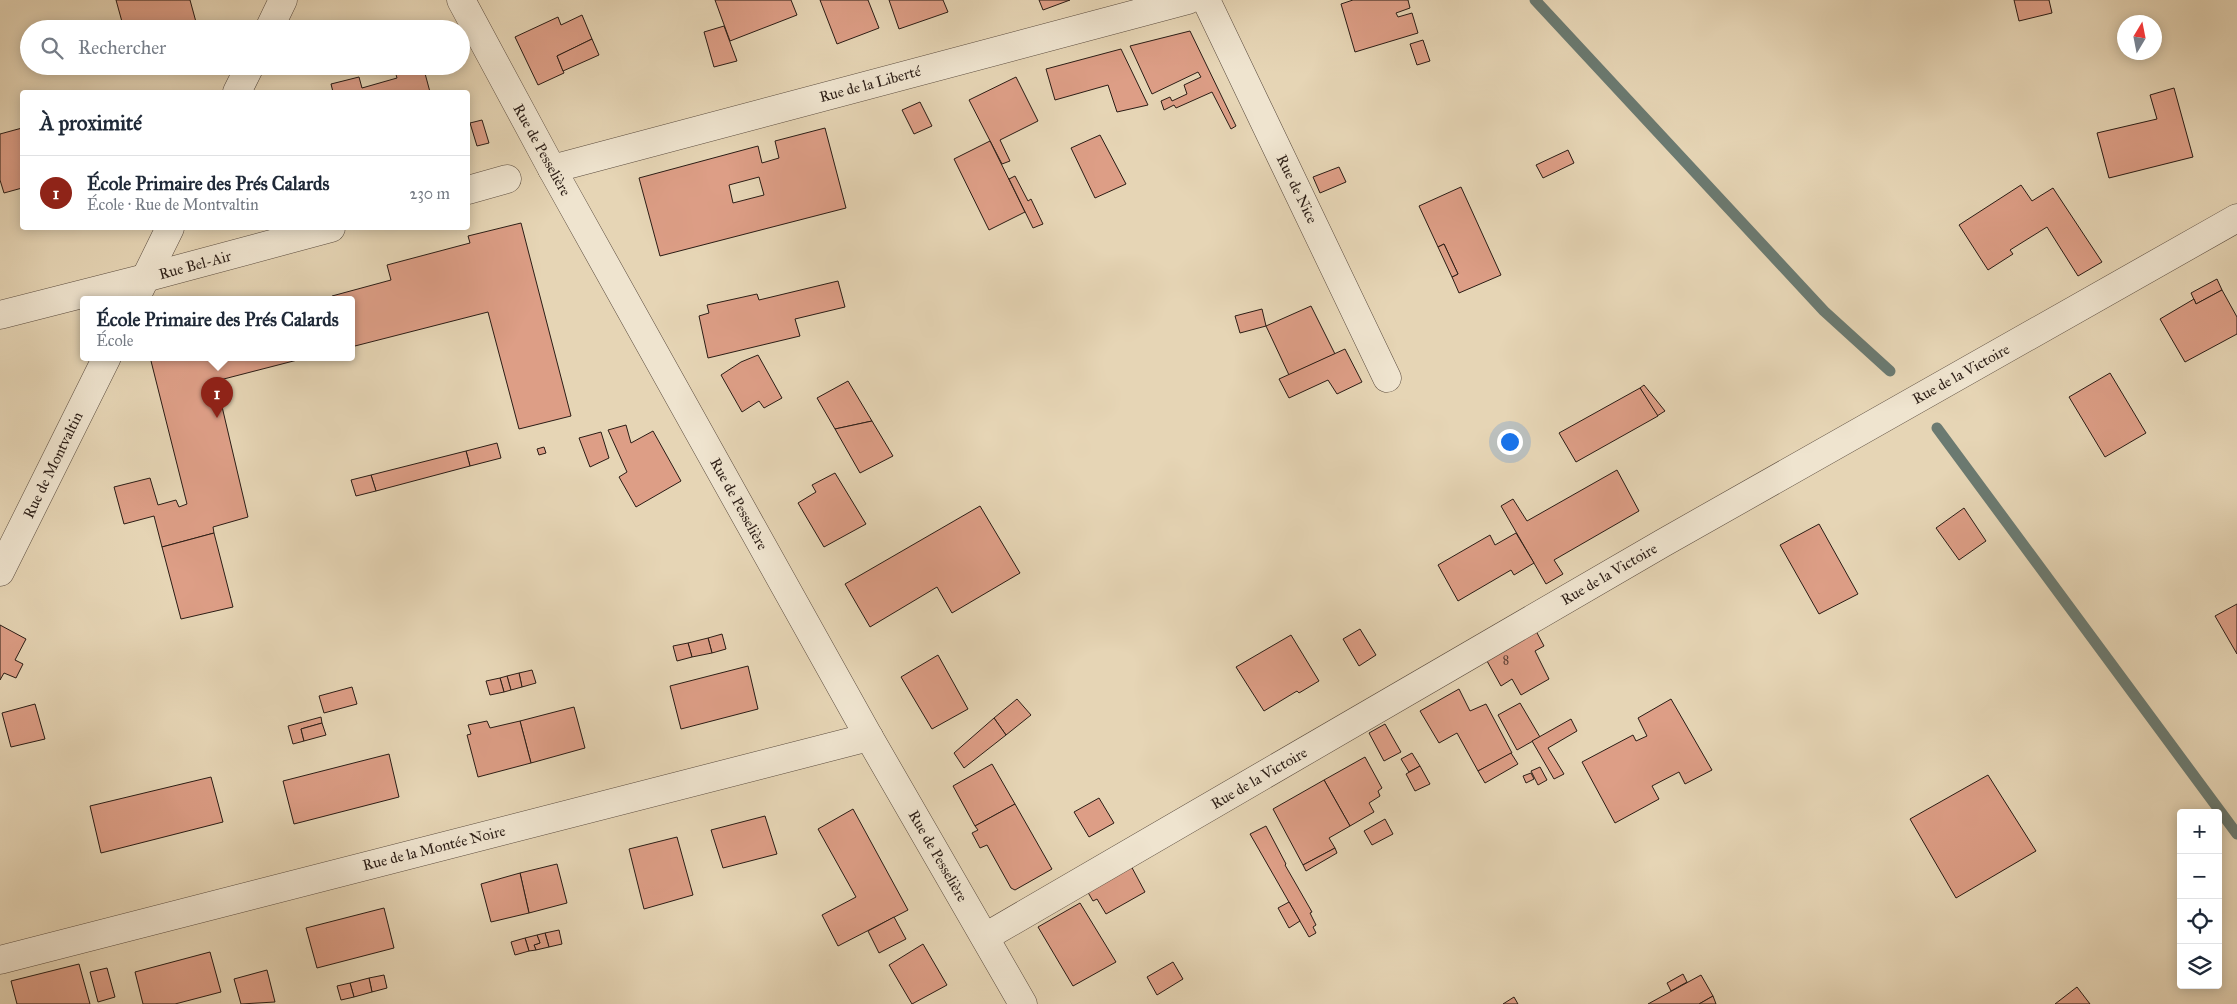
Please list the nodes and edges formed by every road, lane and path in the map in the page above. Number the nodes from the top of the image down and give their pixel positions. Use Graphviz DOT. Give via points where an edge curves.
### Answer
graph roads {
  1 [pos="283,0"];
  2 [pos="461,0"];
  3 [pos="1188,0"];
  4 [pos="1206,0"];
  5 [pos="273,20"];
  6 [pos="246,75"];
  7 [pos="238,90"];
  8 [pos="552,169"];
  9 [pos="508,179"];
  10 [pos="470,189"];
  11 [pos="2237,218"];
  12 [pos="169,230"];
  13 [pos="325,230"];
  14 [pos="140,289"];
  15 [pos="102,296"];
  16 [pos="80,300"];
  17 [pos="0,315"];
  18 [pos="104,361"];
  19 [pos="1387,378"];
  20 [pos="0,572"];
  21 [pos="869,737"];
  22 [pos="985,937"];
  23 [pos="0,960"];
  24 [pos="1023,1004"];
  1 -- 5 [label="street"];
  2 -- 8 [label="street, Rue de Pesselière"];
  3 -- 8 [label="street, Rue de la Liberté"];
  4 -- 19 [label="street, Rue de Nice"];
  6 -- 7 [label="street"];
  8 -- 21 [label="street, Rue de Pesselière"];
  9 -- 10 [label="street"];
  11 -- 22 [label="street, Rue de la Victoire" via="1654,548"];
  12 -- 14 [label="street"];
  13 -- 14 [label="street, Rue Bel-Air"];
  14 -- 15 [label="street, Rue Bel-Air"];
  16 -- 17 [label="street, Rue Bel-Air"];
  18 -- 20 [label="street, Rue de Montvaltin"];
  21 -- 22 [label="street, Rue de Pesselière"];
  21 -- 23 [label="street, Rue de la Montée Noire"];
  22 -- 24 [label="street, Rue de Pesselière"];
}
